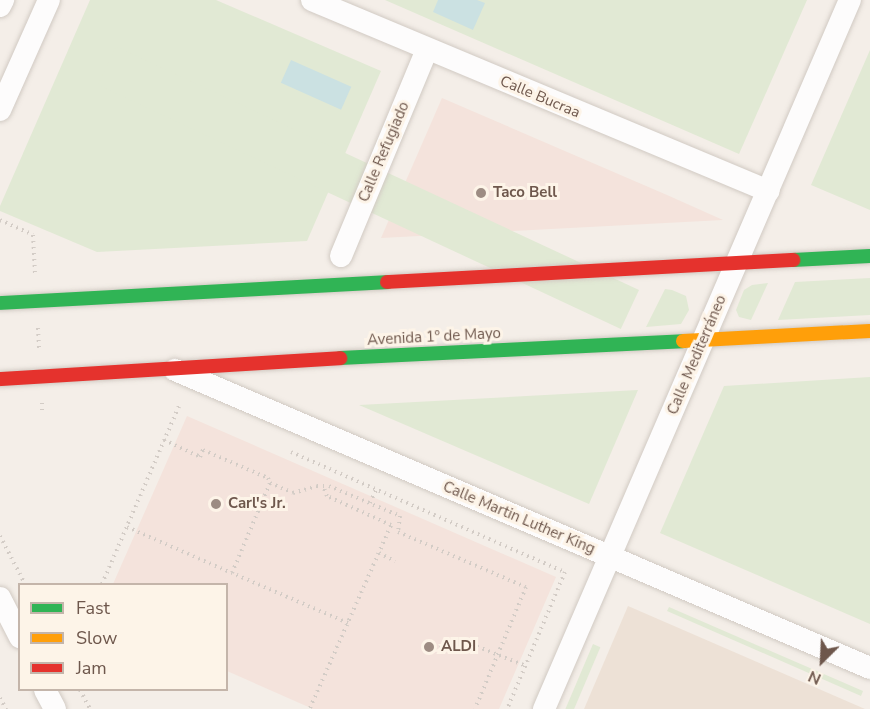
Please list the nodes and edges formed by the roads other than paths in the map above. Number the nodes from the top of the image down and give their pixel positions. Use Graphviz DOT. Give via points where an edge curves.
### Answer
graph roads {
  1 [pos="3,0"];
  2 [pos="49,0"];
  3 [pos="312,0"];
  4 [pos="850,0"];
  5 [pos="0,6"];
  6 [pos="427,49"];
  7 [pos="0,110"];
  8 [pos="769,191"];
  9 [pos="340,256"];
  10 [pos="870,256"];
  11 [pos="737,263"];
  12 [pos="0,303"];
  13 [pos="870,331"];
  14 [pos="704,339"];
  15 [pos="168,367"];
  16 [pos="0,379"];
  17 [pos="608,557"];
  18 [pos="0,598"];
  19 [pos="18,634"];
  20 [pos="870,668"];
  21 [pos="46,691"];
  22 [pos="55,709"];
  23 [pos="544,709"];
  1 -- 5 [label="street"];
  2 -- 7 [label="street"];
  3 -- 6 [label="street, Calle Bucraa"];
  4 -- 8 [label="street, Calle Mediterráneo"];
  6 -- 8 [label="street, Calle Bucraa"];
  6 -- 9 [label="street, Calle Refugiado"];
  8 -- 11 [label="street, Calle Mediterráneo"];
  10 -- 11 [label="street"];
  11 -- 12 [label="street"];
  11 -- 14 [label="street, Calle Mediterráneo"];
  13 -- 14 [label="street, Avenida 1º de Mayo"];
  14 -- 15 [label="street, Avenida 1º de Mayo"];
  14 -- 17 [label="street, Calle Mediterráneo"];
  15 -- 16 [label="street, Avenida 1º de Mayo"];
  15 -- 17 [label="street, Calle Martin Luther King"];
  17 -- 20 [label="street, Calle Martin Luther King"];
  17 -- 23 [label="street, Calle Mediterráneo"];
  18 -- 19 [label="street"];
  21 -- 22 [label="street"];
}
